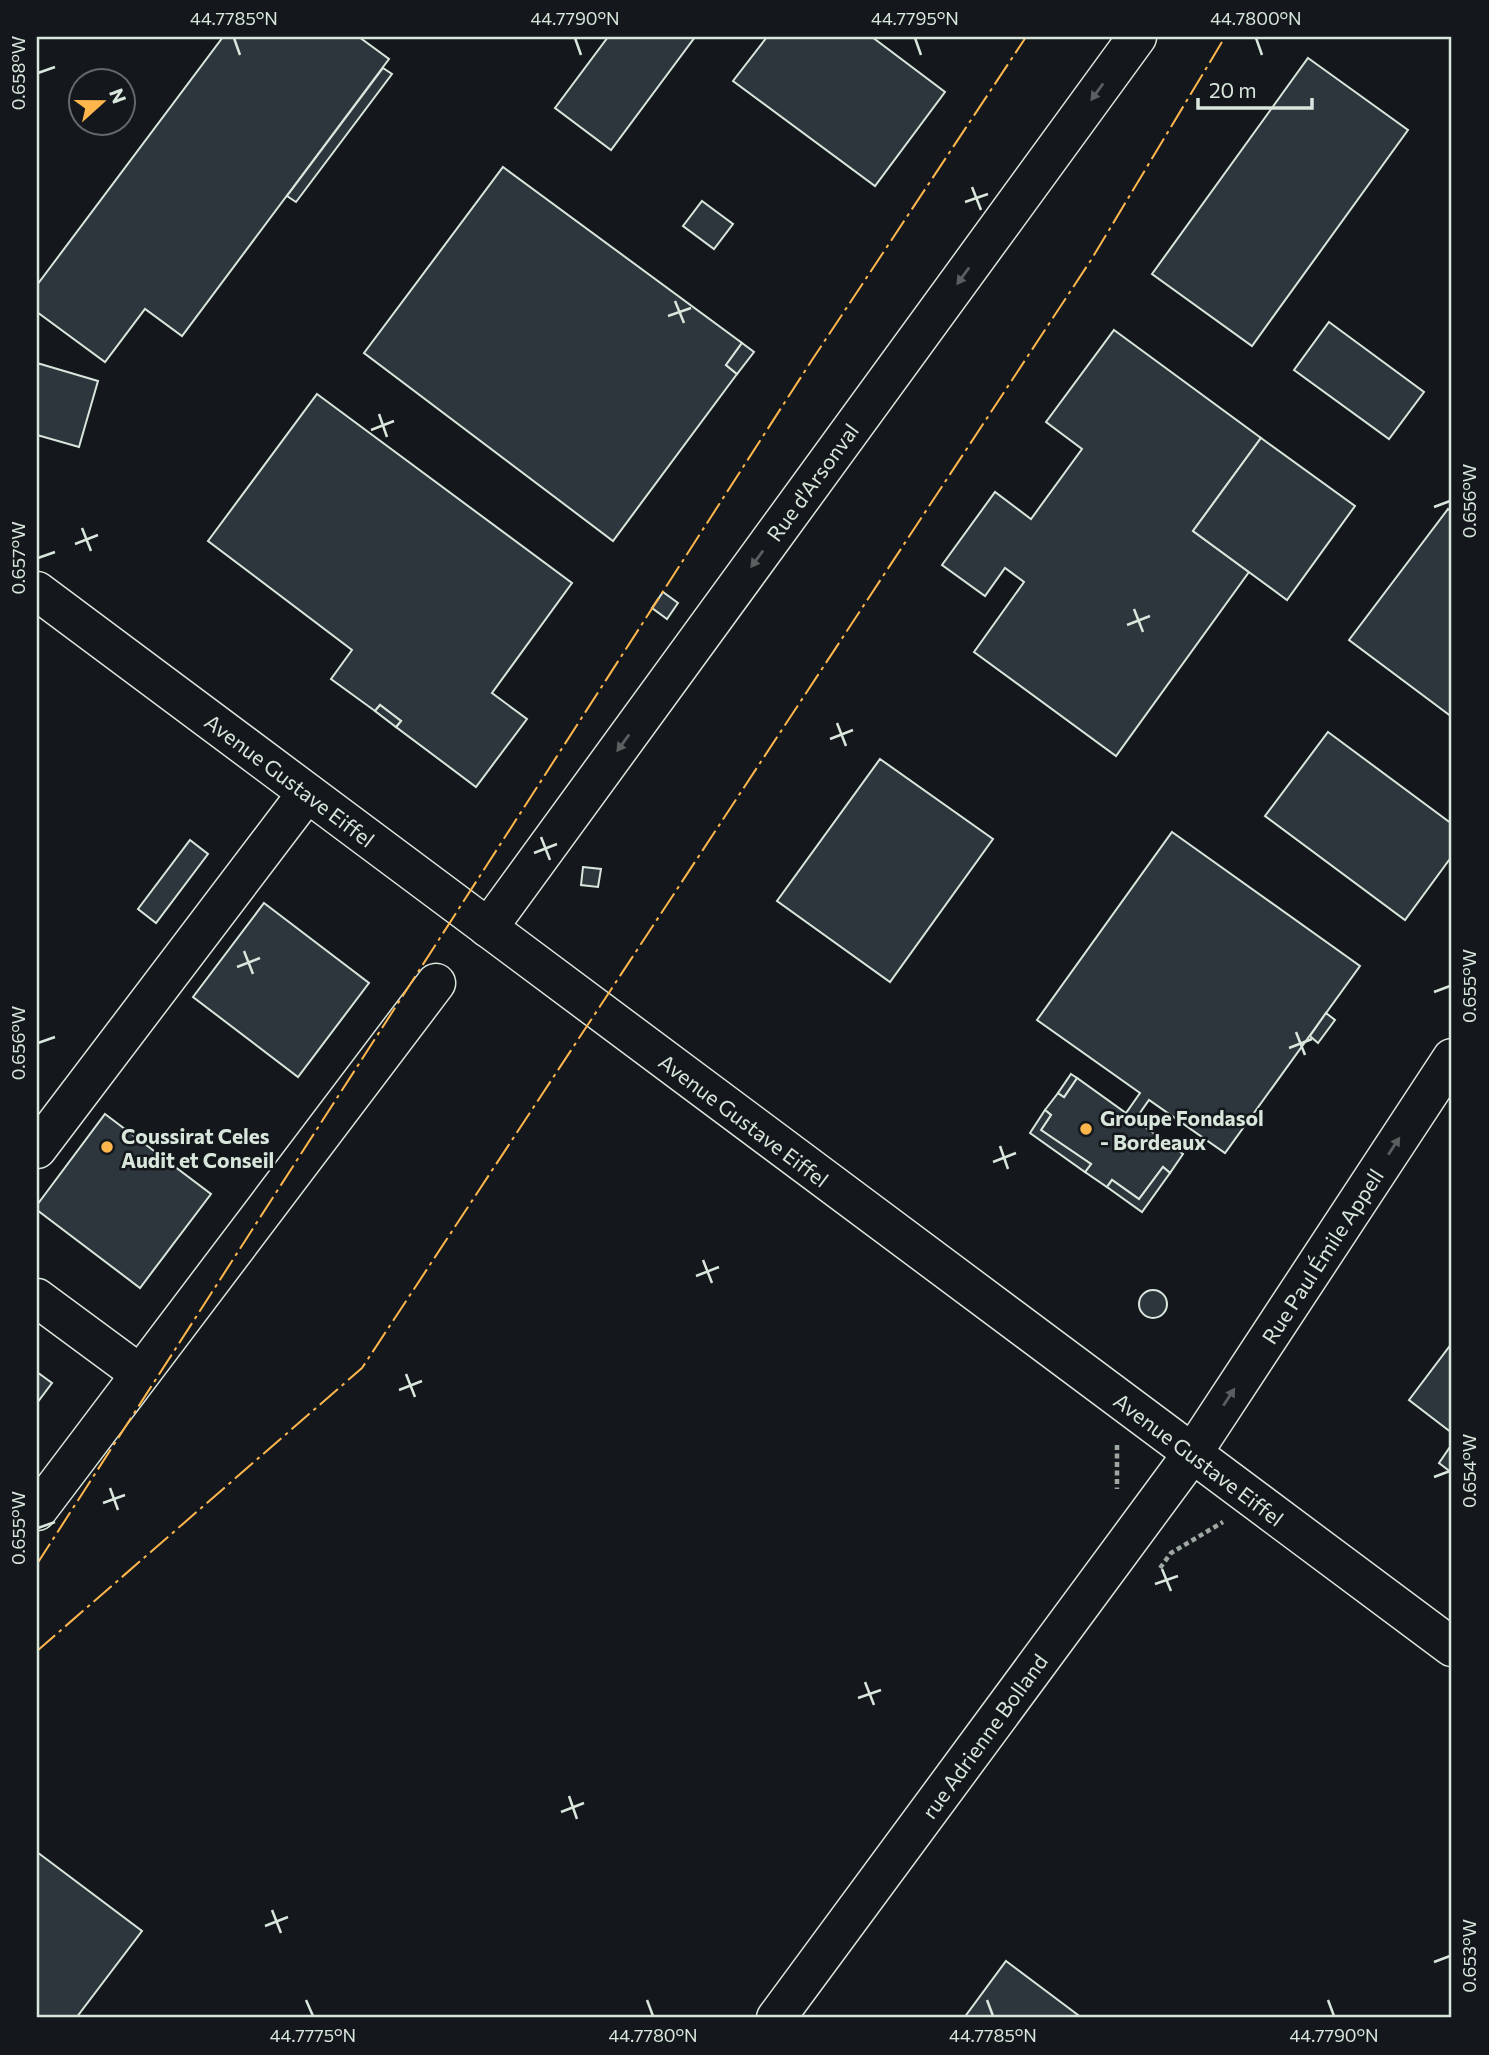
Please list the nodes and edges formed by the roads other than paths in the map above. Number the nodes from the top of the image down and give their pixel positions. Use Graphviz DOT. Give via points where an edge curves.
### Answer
graph roads {
  1 [pos="1137,37"];
  2 [pos="37,591"];
  3 [pos="307,793"];
  4 [pos="488,928"];
  5 [pos="436,984"];
  6 [pos="1452,1058"];
  7 [pos="37,1149"];
  8 [pos="37,1298"];
  9 [pos="140,1374"];
  10 [pos="1192,1454"];
  11 [pos="37,1511"];
  12 [pos="1452,1647"];
  13 [pos="776,2018"];
  1 -- 4 [label="street, Rue d'Arsonval, one-way"];
  2 -- 3 [label="street, Avenue Gustave Eiffel"];
  3 -- 4 [label="street, Avenue Gustave Eiffel"];
  3 -- 7 [label="street"];
  4 -- 10 [label="street, Avenue Gustave Eiffel"];
  5 -- 9 [label="street"];
  10 -- 6 [label="street, Rue Paul Émile Appell, one-way"];
  8 -- 9 [label="street"];
  9 -- 11 [label="street"];
  10 -- 12 [label="street, Avenue Gustave Eiffel"];
  10 -- 13 [label="street, rue Adrienne Bolland"];
}
